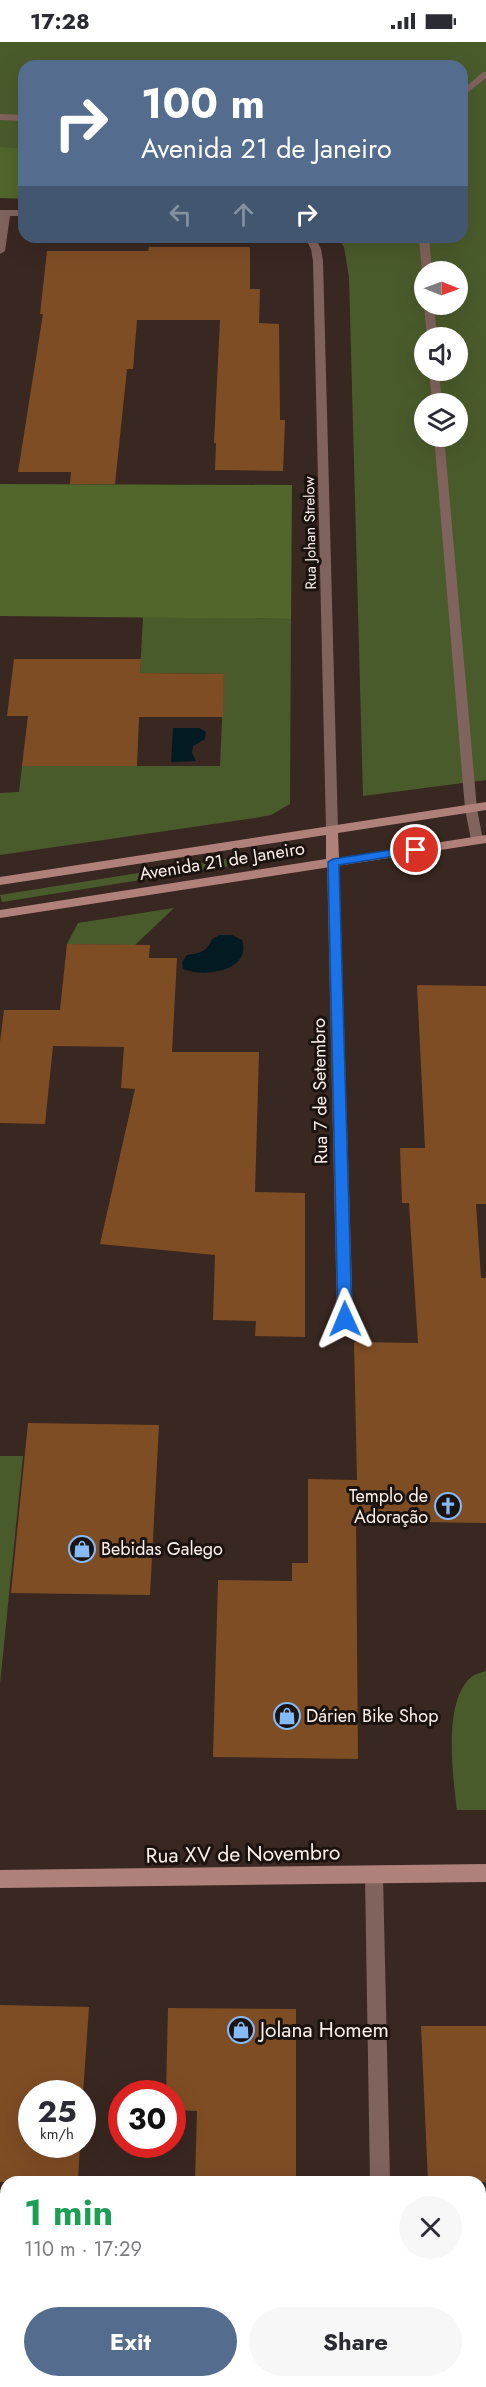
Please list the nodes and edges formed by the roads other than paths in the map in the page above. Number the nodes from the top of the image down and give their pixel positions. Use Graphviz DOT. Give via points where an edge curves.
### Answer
graph roads {
  1 [pos="486,74"];
  2 [pos="468,89"];
  3 [pos="0,117"];
  4 [pos="18,118"];
  5 [pos="3,213"];
  6 [pos="313,243"];
  7 [pos="425,243"];
  8 [pos="0,251"];
  9 [pos="426,261"];
  10 [pos="440,447"];
  11 [pos="486,807"];
  12 [pos="471,809"];
  13 [pos="332,830"];
  14 [pos="482,839"];
  15 [pos="333,862"];
  16 [pos="0,881"];
  17 [pos="0,914"];
  18 [pos="345,1319"];
  19 [pos="486,1873"];
  20 [pos="374,1875"];
  21 [pos="0,1879"];
  22 [pos="380,2176"];
  1 -- 2 [label="street"];
  3 -- 4 [label="street"];
  5 -- 8 [label="street"];
  6 -- 13 [label="street, Rua Johan Strelow" via="318,261"];
  7 -- 9 [label="street"];
  10 -- 12 [label="street"];
  11 -- 12 [label="main road, Avenida 21 de Janeiro"];
  12 -- 13 [label="main road, Avenida 21 de Janeiro"];
  12 -- 14 [label="street"];
  13 -- 15 [label="main road"];
  13 -- 16 [label="main road, Avenida 21 de Janeiro"];
  14 -- 15 [label="main road, Avenida 21 de Janeiro"];
  15 -- 17 [label="main road, Avenida 21 de Janeiro"];
  15 -- 18 [label="street, Rua 7 de Setembro"];
  19 -- 20 [label="main road, Rua XV de Novembro"];
  20 -- 21 [label="main road, Rua XV de Novembro"];
  20 -- 22 [label="street"];
}
